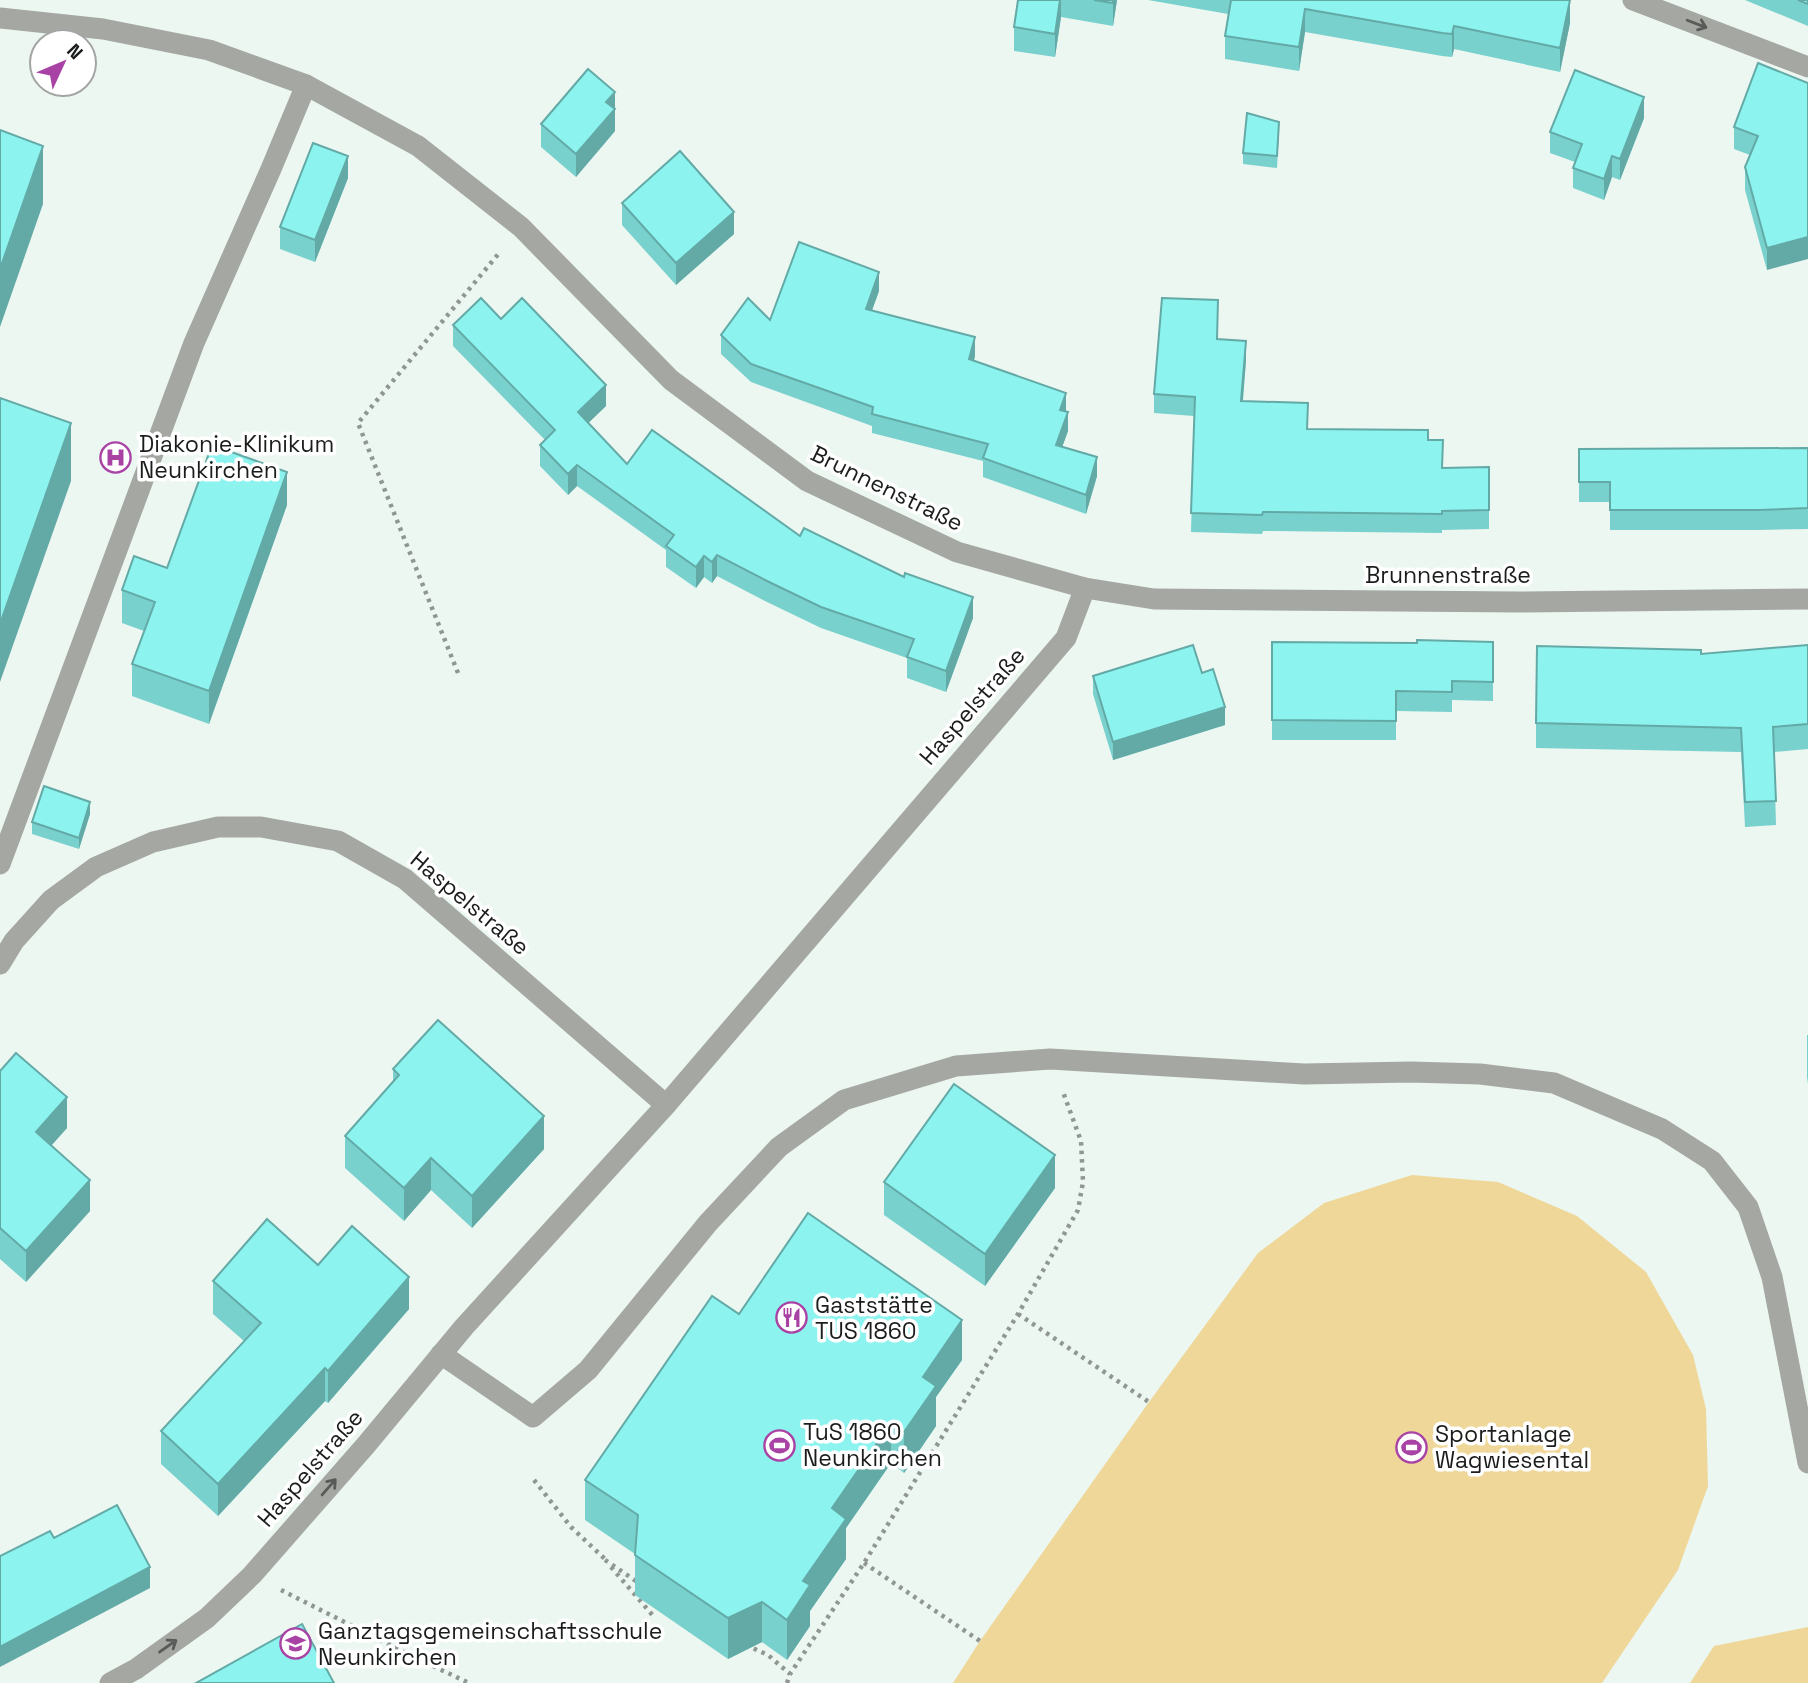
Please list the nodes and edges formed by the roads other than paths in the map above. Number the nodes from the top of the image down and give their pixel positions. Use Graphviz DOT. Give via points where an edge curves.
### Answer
graph roads {
  1 [pos="1633,0"];
  2 [pos="0,18"];
  3 [pos="1808,67"];
  4 [pos="306,85"];
  5 [pos="1085,588"];
  6 [pos="1808,599"];
  7 [pos="0,863"];
  8 [pos="0,964"];
  9 [pos="666,1105"];
  10 [pos="441,1354"];
  11 [pos="1808,1463"];
  12 [pos="110,1683"];
  1 -- 3 [label="street, one-way"];
  2 -- 4 [label="street, Brunnenstraße" via="103,29 209,50"];
  4 -- 5 [label="street, Brunnenstraße" via="418,146 521,227 671,380 807,481 957,552"];
  4 -- 7 [label="street" via="194,343"];
  5 -- 6 [label="street, Brunnenstraße" via="1154,599"];
  5 -- 9 [label="street, Haspelstraße" via="1066,638"];
  8 -- 9 [label="street, Haspelstraße" via="51,900 96,867 153,842 218,827 261,827 338,841 405,879"];
  9 -- 10 [label="street, Haspelstraße"];
  10 -- 11 [label="street" via="533,1417 587,1370 708,1223 779,1147 844,1100 956,1066 1050,1059 1304,1074 1492,1076 1554,1083 1662,1129 1712,1161 1748,1207 1772,1278"];
  12 -- 10 [label="street, Haspelstraße, one-way" via="207,1618 252,1575"];
}
